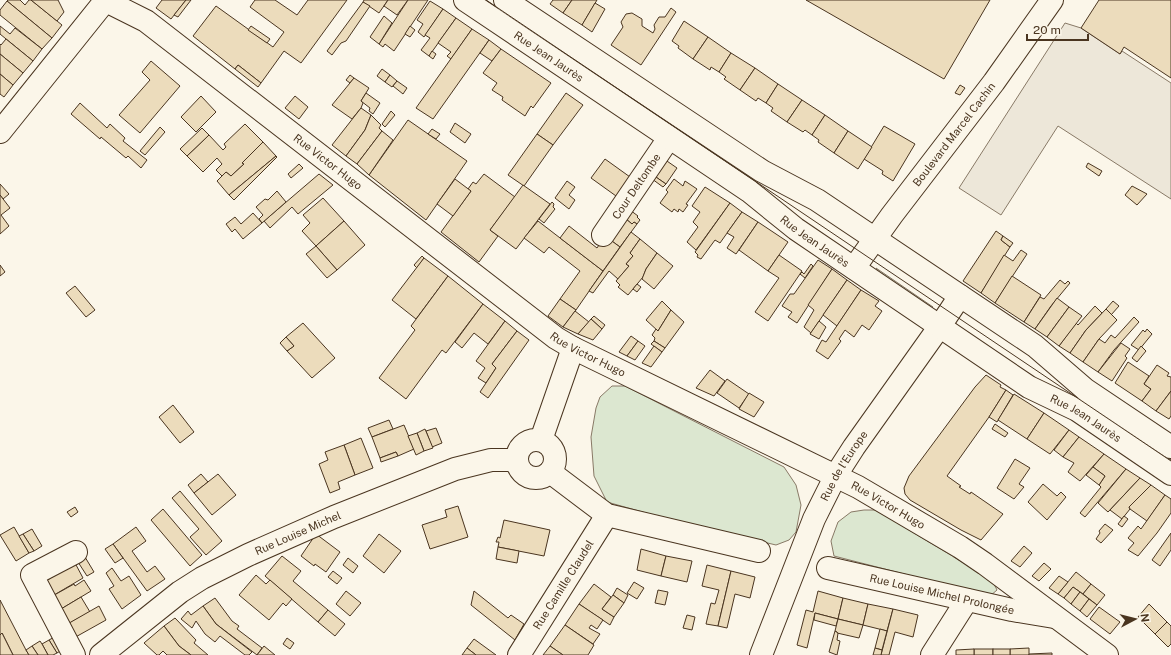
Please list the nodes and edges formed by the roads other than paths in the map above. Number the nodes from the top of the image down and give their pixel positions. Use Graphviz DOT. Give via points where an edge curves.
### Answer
graph roads {
  1 [pos="105,0"];
  2 [pos="464,0"];
  3 [pos="505,0"];
  4 [pos="1052,0"];
  5 [pos="0,132"];
  6 [pos="669,138"];
  7 [pos="603,235"];
  8 [pos="875,239"];
  9 [pos="854,268"];
  10 [pos="960,296"];
  11 [pos="940,326"];
  12 [pos="572,348"];
  13 [pos="541,440"];
  14 [pos="1171,448"];
  15 [pos="516,460"];
  16 [pos="550,472"];
  17 [pos="1171,474"];
  18 [pos="836,475"];
  19 [pos="607,515"];
  20 [pos="759,551"];
  21 [pos="76,552"];
  22 [pos="828,568"];
  23 [pos="966,600"];
  24 [pos="1057,617"];
  25 [pos="74,655"];
  26 [pos="101,655"];
  27 [pos="519,655"];
  28 [pos="761,655"];
  29 [pos="932,655"];
  30 [pos="1107,655"];
  1 -- 5 [label="street"];
  1 -- 12 [label="street, Rue Victor Hugo" via="146,21"];
  2 -- 6 [label="street, Rue Jean Jaurès"];
  3 -- 8 [label="street, Rue Jean Jaurès" via="762,171 817,200"];
  4 -- 8 [label="street, Boulevard Marcel Cachin" via="994,82"];
  6 -- 7 [label="street, Cour Deltombe"];
  6 -- 9 [label="street, Rue Jean Jaurès" via="749,191 784,220"];
  8 -- 9 [label="street, Boulevard Marcel Cachin"];
  8 -- 10 [label="street, Rue Jean Jaurès"];
  9 -- 11 [label="street, Rue Jean Jaurès"];
  10 -- 11 [label="street, Rue de l'Europe"];
  10 -- 14 [label="street, Rue Jean Jaurès" via="1035,346 1086,390"];
  11 -- 17 [label="street, Rue Jean Jaurès" via="1029,387 1077,410"];
  11 -- 18 [label="street, Rue de l'Europe"];
  12 -- 13 [label="street"];
  12 -- 18 [label="street, Rue Victor Hugo"];
  13 -- 15 [label="street" via="529,440 519,448"];
  13 -- 16 [label="street" via="552,448 554,454 554,466"];
  15 -- 16 [label="street" via="521,472 526,476 539,478"];
  15 -- 26 [label="street, Rue Louise Michel" via="491,460 455,469 334,517 248,555 180,592"];
  16 -- 19 [label="street"];
  18 -- 24 [label="street, Rue Victor Hugo" via="960,547"];
  18 -- 28 [label="street, Rue de l'Europe" via="814,519"];
  19 -- 20 [label="street"];
  19 -- 27 [label="street, Rue Camille Claudel"];
  21 -- 25 [label="street" via="32,575"];
  22 -- 23 [label="street, Rue Louise Michel Prolongée"];
  23 -- 24 [label="street, Rue Louise Michel Prolongée"];
  23 -- 29 [label="street"];
  24 -- 30 [label="street, Rue Victor Hugo"];
}
